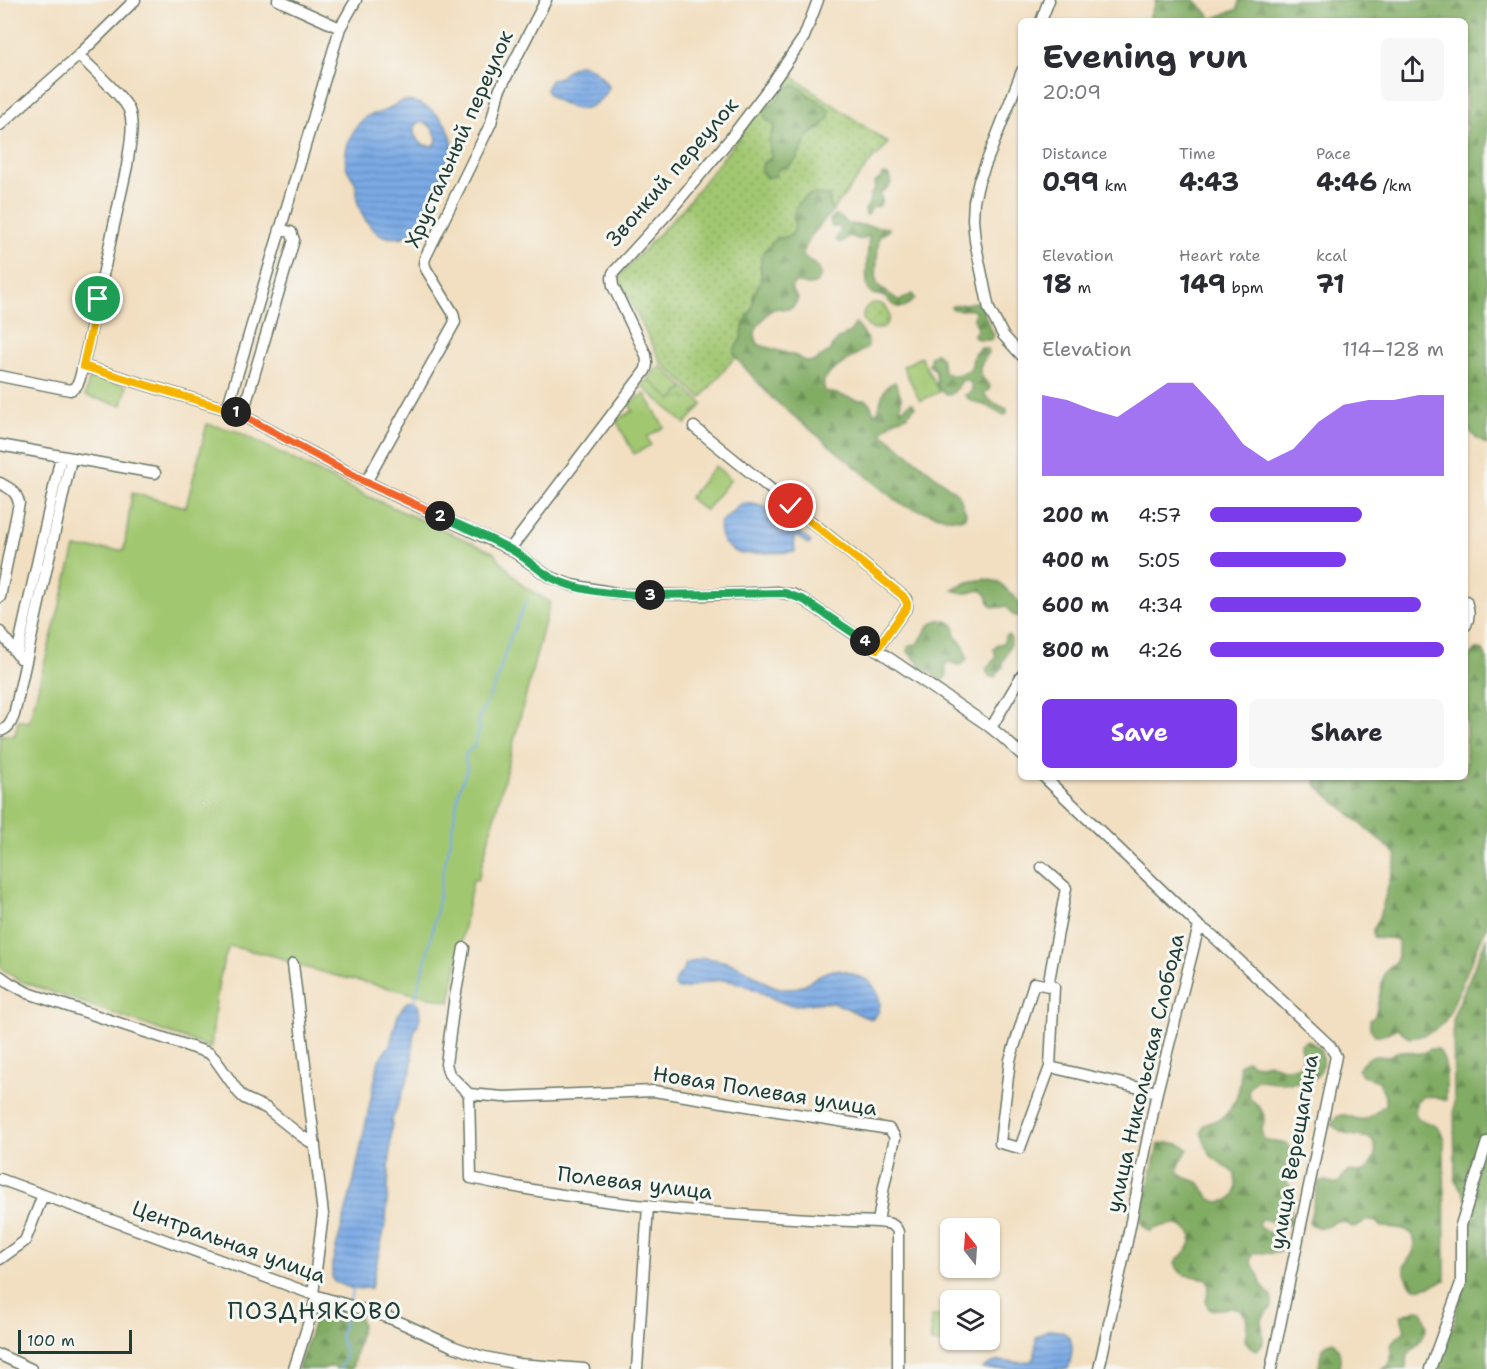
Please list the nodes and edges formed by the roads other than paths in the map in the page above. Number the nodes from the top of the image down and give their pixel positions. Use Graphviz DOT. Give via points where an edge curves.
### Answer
graph roads {
  1 [pos="135,0"];
  2 [pos="278,0"];
  3 [pos="356,0"];
  4 [pos="546,0"];
  5 [pos="818,0"];
  6 [pos="1049,0"];
  7 [pos="1042,18"];
  8 [pos="340,28"];
  9 [pos="79,55"];
  10 [pos="1018,81"];
  11 [pos="0,125"];
  12 [pos="279,229"];
  13 [pos="1018,352"];
  14 [pos="83,366"];
  15 [pos="0,376"];
  16 [pos="227,409"];
  17 [pos="242,416"];
  18 [pos="694,428"];
  19 [pos="0,445"];
  20 [pos="66,458"];
  21 [pos="156,473"];
  22 [pos="366,482"];
  23 [pos="0,483"];
  24 [pos="510,549"];
  25 [pos="0,597"];
  26 [pos="0,632"];
  27 [pos="877,649"];
  28 [pos="17,654"];
  29 [pos="26,665"];
  30 [pos="1018,682"];
  31 [pos="991,728"];
  32 [pos="0,731"];
  33 [pos="1018,752"];
  34 [pos="1047,780"];
  35 [pos="1042,867"];
  36 [pos="1199,926"];
  37 [pos="464,948"];
  38 [pos="292,964"];
  39 [pos="0,976"];
  40 [pos="1047,986"];
  41 [pos="1050,1067"];
  42 [pos="1157,1092"];
  43 [pos="470,1094"];
  44 [pos="1487,1142"];
  45 [pos="315,1145"];
  46 [pos="0,1179"];
  47 [pos="43,1195"];
  48 [pos="648,1206"];
  49 [pos="879,1222"];
  50 [pos="0,1259"];
  51 [pos="315,1295"];
  52 [pos="0,1355"];
  53 [pos="31,1369"];
  54 [pos="294,1369"];
  55 [pos="584,1369"];
  56 [pos="637,1369"];
  57 [pos="898,1369"];
  58 [pos="1099,1369"];
  59 [pos="1271,1369"];
  60 [pos="1430,1369"];
  1 -- 9 [label="street"];
  2 -- 8 [label="street"];
  3 -- 8 [label="street"];
  4 -- 22 [label="street, Хрустальный переулок" via="499,91 491,123 425,258 426,269 455,322"];
  5 -- 24 [label="street, Звонкий переулок" via="804,37 771,85 669,212 613,273 613,286 646,355 647,366"];
  6 -- 7 [label="street"];
  8 -- 12 [label="street"];
  9 -- 11 [label="street"];
  9 -- 14 [label="street" via="127,105 131,123 127,166"];
  10 -- 13 [label="street" via="979,181 973,219 989,309 1003,335"];
  12 -- 16 [label="street"];
  12 -- 17 [label="street" via="291,232 294,240"];
  14 -- 15 [label="street" via="78,386 70,390"];
  14 -- 16 [label="street"];
  16 -- 17 [label="street"];
  17 -- 22 [label="street"];
  18 -- 27 [label="street" via="903,596 907,607"];
  19 -- 20 [label="street"];
  20 -- 21 [label="street"];
  20 -- 28 [label="street"];
  20 -- 29 [label="street"];
  22 -- 24 [label="street"];
  23 -- 25 [label="street" via="11,488 19,503"];
  24 -- 27 [label="street" via="554,579 606,592 794,595"];
  26 -- 28 [label="street"];
  27 -- 31 [label="street"];
  28 -- 29 [label="street"];
  29 -- 32 [label="street" via="11,723"];
  30 -- 31 [label="street"];
  31 -- 33 [label="street"];
  34 -- 36 [label="street, улица Никольская Слобода"];
  35 -- 40 [label="street" via="1066,888"];
  36 -- 42 [label="street, улица Никольская Слобода"];
  36 -- 59 [label="street, улица Верещагина" via="1330,1046 1335,1056"];
  37 -- 43 [label="street" via="446,1064 448,1074"];
  38 -- 45 [label="street"];
  39 -- 45 [label="street" via="28,993 208,1053 244,1098 266,1108"];
  40 -- 41 [label="street" via="1054,987"];
  40 -- 41 [label="street" via="1034,983 1010,1060 1000,1143 1020,1148"];
  41 -- 42 [label="street"];
  42 -- 58 [label="street, улица Никольская Слобода"];
  43 -- 48 [label="street, Полевая улица" via="471,1178"];
  43 -- 49 [label="street, Новая Полевая улица" via="504,1097 654,1091 889,1129 895,1138"];
  44 -- 60 [label="street" via="1461,1224 1461,1283"];
  45 -- 51 [label="street" via="323,1214"];
  46 -- 47 [label="street, Центральная улица"];
  47 -- 50 [label="street" via="25,1241"];
  47 -- 51 [label="street, Центральная улица"];
  48 -- 49 [label="street, Полевая улица"];
  48 -- 56 [label="street"];
  49 -- 57 [label="street" via="892,1224 898,1233"];
  51 -- 54 [label="street"];
  51 -- 55 [label="street, Центральная улица" via="375,1312 480,1356 519,1364"];
  52 -- 53 [label="street"];
}
